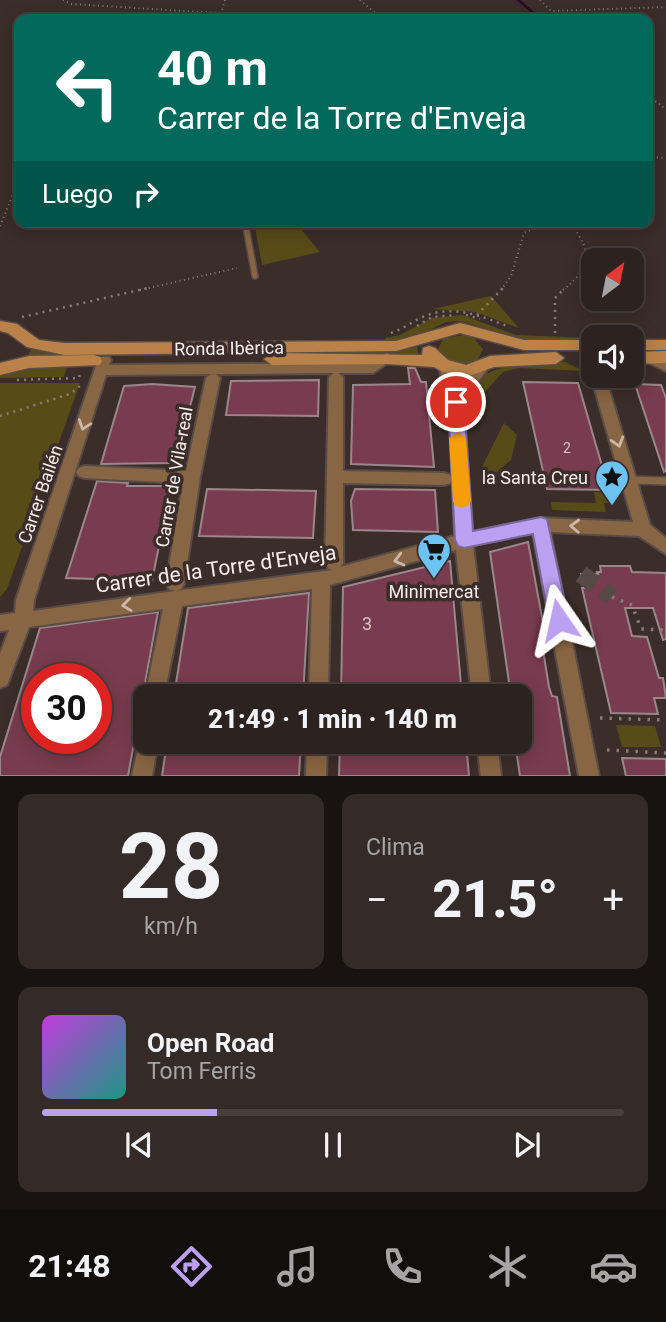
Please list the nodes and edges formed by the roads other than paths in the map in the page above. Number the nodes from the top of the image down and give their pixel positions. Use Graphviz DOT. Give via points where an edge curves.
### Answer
graph roads {
  1 [pos="246,228"];
  2 [pos="255,276"];
  3 [pos="477,325"];
  4 [pos="0,326"];
  5 [pos="433,336"];
  6 [pos="24,339"];
  7 [pos="581,345"];
  8 [pos="644,345"];
  9 [pos="666,345"];
  10 [pos="666,357"];
  11 [pos="581,358"];
  12 [pos="644,358"];
  13 [pos="644,359"];
  14 [pos="441,364"];
  15 [pos="102,365"];
  16 [pos="486,365"];
  17 [pos="666,366"];
  18 [pos="0,368"];
  19 [pos="336,377"];
  20 [pos="213,378"];
  21 [pos="602,388"];
  22 [pos="456,402"];
  23 [pos="84,472"];
  24 [pos="192,477"];
  25 [pos="335,477"];
  26 [pos="444,479"];
  27 [pos="629,480"];
  28 [pos="666,481"];
  29 [pos="541,525"];
  30 [pos="643,530"];
  31 [pos="464,540"];
  32 [pos="666,547"];
  33 [pos="334,563"];
  34 [pos="320,580"];
  35 [pos="175,591"];
  36 [pos="23,618"];
  37 [pos="0,623"];
  38 [pos="0,679"];
  39 [pos="157,684"];
  40 [pos="319,684"];
  41 [pos="481,684"];
  42 [pos="146,754"];
  43 [pos="317,754"];
  44 [pos="488,754"];
  45 [pos="142,776"];
  46 [pos="316,776"];
  47 [pos="491,776"];
  48 [pos="589,776"];
  1 -- 2 [label="lane"];
  3 -- 5 [label="street, Ronda Ibèrica"];
  3 -- 7 [label="street, Ronda Ibèrica" via="524,345"];
  3 -- 16 [label="street" via="494,352"];
  4 -- 6 [label="street, Ronda Ibèrica" via="16,330"];
  5 -- 6 [label="street, Ronda Ibèrica" via="377,346 88,349 39,345"];
  5 -- 14 [label="street" via="429,353"];
  6 -- 18 [label="street, Ronda Ibèrica" via="18,357"];
  8 -- 9 [label="street"];
  10 -- 12 [label="street"];
  11 -- 16 [label="street, Ronda Ibèrica" via="520,358"];
  13 -- 17 [label="street"];
  14 -- 15 [label="street, Ronda Ibèrica" via="387,358"];
  14 -- 16 [label="street, Ronda Ibèrica" via="458,371"];
  14 -- 22 [label="street"];
  15 -- 18 [label="street, Ronda Ibèrica" via="29,362"];
  15 -- 36 [label="street, Carrer Bailén, one-way"];
  16 -- 22 [label="street"];
  19 -- 25 [label="street"];
  20 -- 24 [label="street, Carrer de Vila-real"];
  21 -- 27 [label="street, one-way"];
  22 -- 31 [label="street"];
  23 -- 24 [label="street"];
  24 -- 35 [label="street, Carrer de Vila-real"];
  25 -- 26 [label="street"];
  25 -- 33 [label="street"];
  27 -- 28 [label="lane"];
  27 -- 30 [label="street"];
  30 -- 29 [label="street, Carrer de la Torre d'Enveja, one-way"];
  29 -- 31 [label="street, Carrer de la Torre d'Enveja"];
  29 -- 48 [label="street"];
  30 -- 32 [label="street"];
  31 -- 34 [label="street, Carrer de la Torre d'Enveja, one-way"];
  31 -- 41 [label="street"];
  34 -- 35 [label="street, Carrer de la Torre d'Enveja"];
  34 -- 40 [label="street"];
  35 -- 36 [label="street, Carrer de la Torre d'Enveja, one-way"];
  35 -- 39 [label="street, Carrer de Vila-real"];
  36 -- 37 [label="street, Carrer de la Torre d'Enveja"];
  36 -- 38 [label="street, Carrer Bailén"];
  42 -- 45 [label="street"];
  43 -- 46 [label="street"];
  44 -- 47 [label="street"];
}
